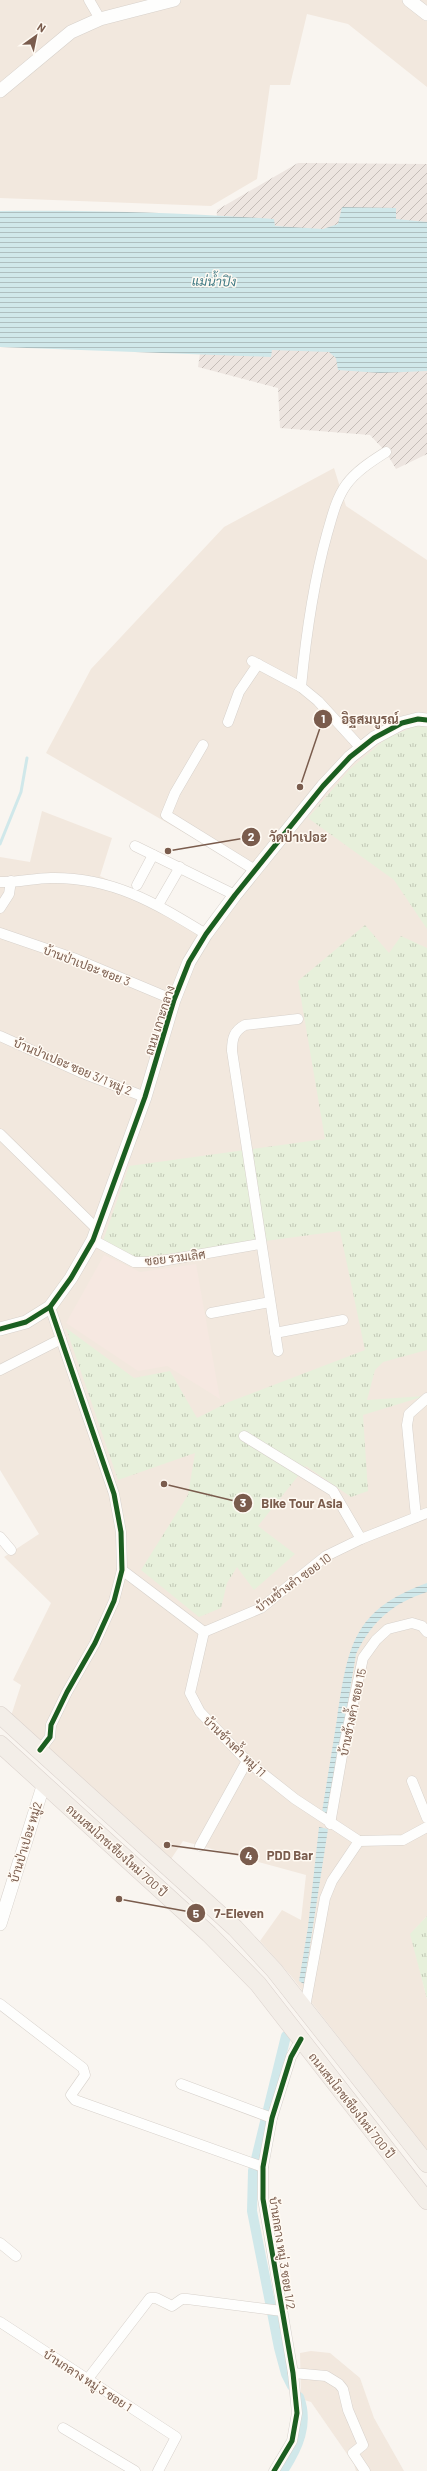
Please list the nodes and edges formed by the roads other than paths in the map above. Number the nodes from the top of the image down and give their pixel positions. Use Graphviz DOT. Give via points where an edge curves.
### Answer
graph roads {
  1 [pos="89,0"];
  2 [pos="174,0"];
  3 [pos="409,0"];
  4 [pos="427,14"];
  5 [pos="100,19"];
  6 [pos="0,91"];
  7 [pos="386,452"];
  8 [pos="302,688"];
  9 [pos="427,720"];
  10 [pos="228,722"];
  11 [pos="204,745"];
  12 [pos="361,748"];
  13 [pos="135,846"];
  14 [pos="153,854"];
  15 [pos="180,867"];
  16 [pos="256,870"];
  17 [pos="11,881"];
  18 [pos="0,882"];
  19 [pos="137,886"];
  20 [pos="235,895"];
  21 [pos="158,905"];
  22 [pos="0,908"];
  23 [pos="0,933"];
  24 [pos="206,934"];
  25 [pos="174,1000"];
  26 [pos="298,1018"];
  27 [pos="0,1036"];
  28 [pos="145,1097"];
  29 [pos="0,1134"];
  30 [pos="96,1235"];
  31 [pos="260,1244"];
  32 [pos="270,1302"];
  33 [pos="50,1307"];
  34 [pos="211,1313"];
  35 [pos="343,1320"];
  36 [pos="0,1329"];
  37 [pos="275,1333"];
  38 [pos="61,1339"];
  39 [pos="278,1351"];
  40 [pos="0,1370"];
  41 [pos="427,1398"];
  42 [pos="244,1436"];
  43 [pos="427,1513"];
  44 [pos="416,1517"];
  45 [pos="0,1538"];
  46 [pos="361,1538"];
  47 [pos="11,1550"];
  48 [pos="122,1570"];
  49 [pos="204,1632"];
  50 [pos="427,1632"];
  51 [pos="0,1715"];
  52 [pos="0,1744"];
  53 [pos="40,1750"];
  54 [pos="247,1761"];
  55 [pos="412,1781"];
  56 [pos="44,1783"];
  57 [pos="427,1818"];
  58 [pos="330,1824"];
  59 [pos="427,1828"];
  60 [pos="359,1841"];
  61 [pos="200,1846"];
  62 [pos="0,1924"];
  63 [pos="0,2004"];
  64 [pos="305,2007"];
  65 [pos="301,2039"];
  66 [pos="181,2084"];
  67 [pos="272,2118"];
  68 [pos="427,2164"];
  69 [pos="263,2167"];
  70 [pos="427,2201"];
  71 [pos="0,2243"];
  72 [pos="16,2256"];
  73 [pos="282,2311"];
  74 [pos="0,2322"];
  75 [pos="294,2372"];
  76 [pos="87,2380"];
  77 [pos="63,2428"];
  78 [pos="135,2471"];
  79 [pos="158,2471"];
  80 [pos="274,2471"];
  81 [pos="365,2471"];
  1 -- 5 [label="street"];
  2 -- 5 [label="street"];
  3 -- 4 [label="street"];
  5 -- 6 [label="street" via="71,32 55,43"];
  7 -- 8 [label="street" via="368,464 346,485 334,510 318,565 306,632"];
  8 -- 10 [label="street" via="255,662 239,692"];
  8 -- 12 [label="street" via="318,701"];
  9 -- 12 [label="street, ถนน เกาะกลาง" via="418,719 402,723"];
  11 -- 16 [label="street" via="175,793 166,815"];
  12 -- 16 [label="street, ถนน เกาะกลาง" via="323,786"];
  13 -- 14 [label="street"];
  14 -- 15 [label="street"];
  14 -- 19 [label="street"];
  15 -- 20 [label="street"];
  15 -- 21 [label="street"];
  16 -- 20 [label="street, ถนน เกาะกลาง"];
  17 -- 18 [label="street"];
  17 -- 21 [label="street" via="52,878 86,880 110,884"];
  17 -- 22 [label="street" via="9,894"];
  20 -- 24 [label="street, ถนน เกาะกลาง"];
  21 -- 24 [label="street"];
  23 -- 25 [label="street, บ้านป่าเปอะ ซอย 3" via="76,959"];
  24 -- 25 [label="street, ถนน เกาะกลาง" via="189,962"];
  25 -- 28 [label="street, ถนน เกาะกลาง"];
  26 -- 31 [label="street" via="245,1024 238,1028 232,1037"];
  27 -- 28 [label="street, บ้านป่าเปอะ ซอย 3/1 หมู่ 2" via="80,1072"];
  28 -- 30 [label="street, ถนน เกาะกลาง"];
  29 -- 30 [label="street, ซอย รวมเลิศ"];
  30 -- 31 [label="street, ซอย รวมเลิศ" via="134,1262 156,1262"];
  30 -- 33 [label="street, ถนน เกาะกลาง" via="71,1278"];
  31 -- 32 [label="street"];
  32 -- 34 [label="street"];
  32 -- 37 [label="street"];
  33 -- 36 [label="street, ถนน เกาะกลาง" via="26,1322"];
  33 -- 38 [label="street"];
  35 -- 37 [label="street"];
  37 -- 39 [label="street"];
  38 -- 40 [label="street"];
  38 -- 48 [label="street" via="118,1508"];
  41 -- 44 [label="street" via="409,1414 407,1425"];
  42 -- 46 [label="street" via="333,1491"];
  43 -- 44 [label="street, บ้านช้างคำ ซอย 10"];
  44 -- 46 [label="street, บ้านช้างคำ ซอย 10"];
  45 -- 47 [label="street"];
  46 -- 49 [label="street, บ้านช้างคำ ซอย 10" via="326,1556 261,1608"];
  48 -- 49 [label="street"];
  48 -- 53 [label="street" via="114,1601 95,1643 51,1725 50,1737"];
  49 -- 54 [label="street, บ้านช้างค้ำ หมู่ 11" via="190,1693 200,1712"];
  50 -- 58 [label="street, บ้านช้างค้ำ ซอย 15" via="422,1626 412,1623 388,1629 363,1658"];
  51 -- 53 [label="main road, ถนนสมโภชเชียงใหม่ 700 ปี"];
  52 -- 56 [label="main road, ถนนสมโภชเชียงใหม่ 700 ปี"];
  53 -- 64 [label="main road, ถนนสมโภชเชียงใหม่ 700 ปี" via="235,1928"];
  54 -- 58 [label="street, บ้านช้างค้ำ หมู่ 11"];
  54 -- 61 [label="street"];
  55 -- 57 [label="street"];
  56 -- 62 [label="street, บ้านป่าเปอะ หมู่2"];
  56 -- 65 [label="main road, ถนนสมโภชเชียงใหม่ 700 ปี" via="210,1934 258,1984"];
  58 -- 60 [label="street, บ้านช้างค้ำ หมู่ 11"];
  59 -- 60 [label="street" via="403,1840"];
  60 -- 64 [label="street" via="332,1881 325,1898"];
  63 -- 69 [label="street" via="83,2068 85,2075 71,2095 75,2100"];
  64 -- 68 [label="main road, ถนนสมโภชเชียงใหม่ 700 ปี"];
  65 -- 67 [label="street, บ้านกลาง หมู่ 3 ซอย 1/2" via="290,2057"];
  65 -- 70 [label="main road, ถนนสมโภชเชียงใหม่ 700 ปี"];
  66 -- 67 [label="street"];
  67 -- 69 [label="street, บ้านกลาง หมู่ 3 ซอย 1/2"];
  69 -- 73 [label="street, บ้านกลาง หมู่ 3 ซอย 1/2" via="263,2199"];
  71 -- 72 [label="street"];
  73 -- 75 [label="street, บ้านกลาง หมู่ 3 ซอย 1/2"];
  73 -- 76 [label="street" via="187,2299 182,2299 172,2306 156,2298 150,2298"];
  74 -- 76 [label="street, บ้านกลาง หมู่ 3 ซอย 1"];
  75 -- 80 [label="street, บ้านกลาง หมู่ 3 ซอย 1/2" via="297,2413 292,2441"];
  75 -- 81 [label="street" via="326,2376 343,2389 348,2410 364,2445 353,2453"];
  76 -- 79 [label="street, บ้านกลาง หมู่ 3 ซอย 1" via="176,2438"];
  77 -- 78 [label="street"];
}
